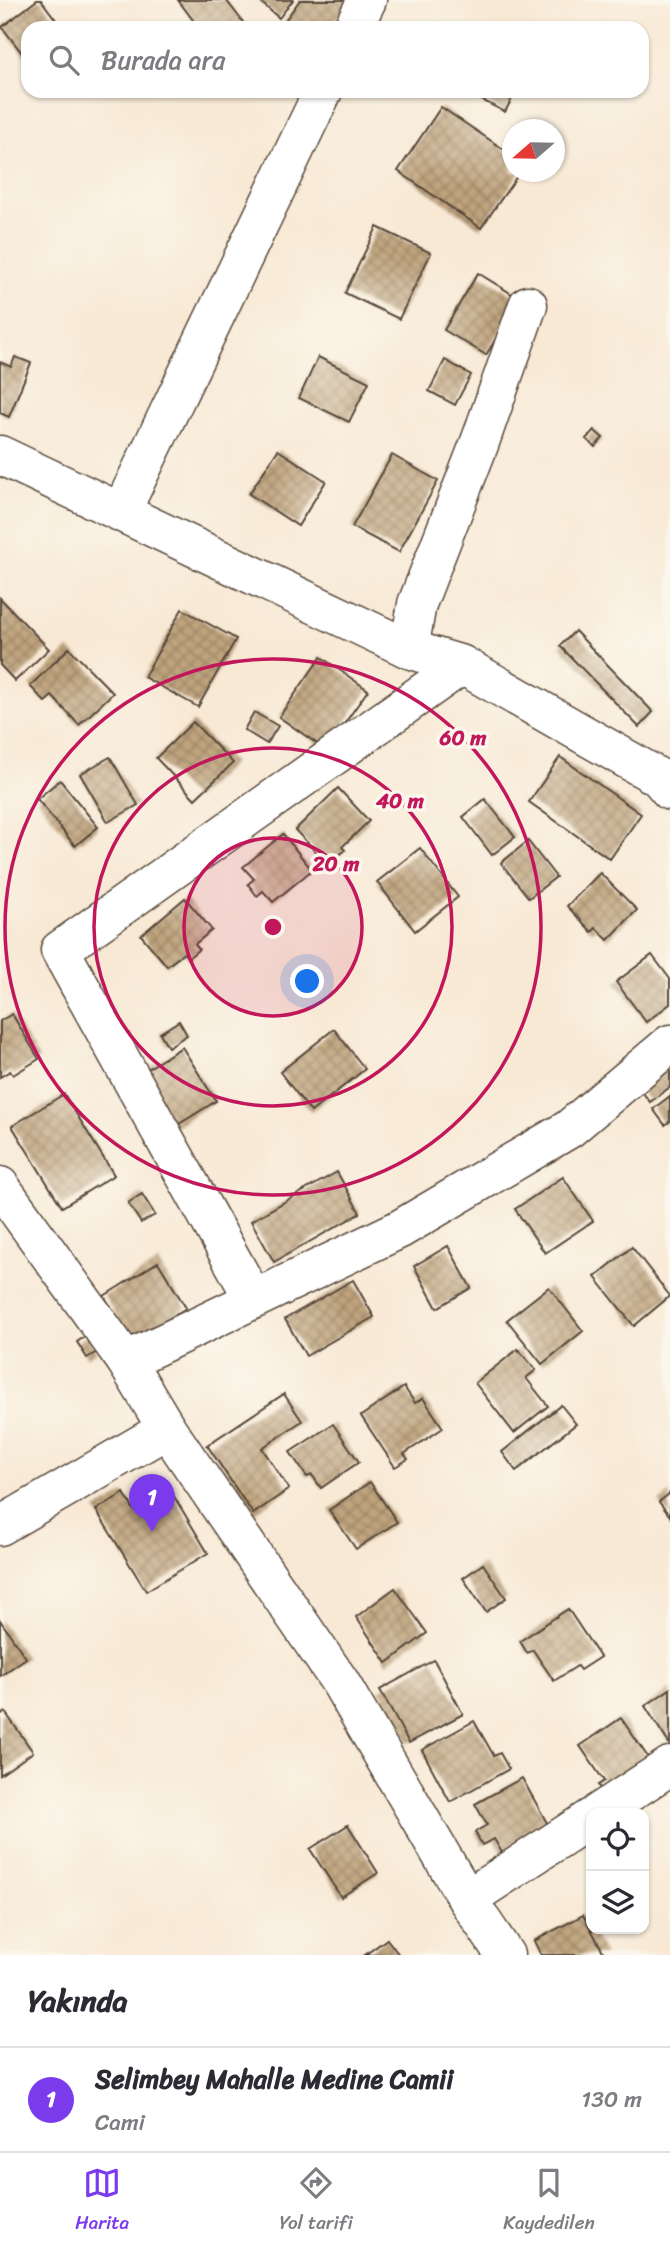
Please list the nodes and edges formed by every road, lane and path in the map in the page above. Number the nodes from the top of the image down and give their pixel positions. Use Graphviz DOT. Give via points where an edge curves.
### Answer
graph roads {
  1 [pos="367,0"];
  2 [pos="356,21"];
  3 [pos="320,98"];
  4 [pos="528,305"];
  5 [pos="0,455"];
  6 [pos="122,510"];
  7 [pos="409,649"];
  8 [pos="462,666"];
  9 [pos="666,776"];
  10 [pos="670,1044"];
  11 [pos="0,1186"];
  12 [pos="13,1236"];
  13 [pos="253,1298"];
  14 [pos="126,1361"];
  15 [pos="167,1429"];
  16 [pos="0,1526"];
  17 [pos="670,1766"];
  18 [pos="606,1808"];
  19 [pos="586,1821"];
  20 [pos="467,1899"];
  21 [pos="505,1955"];
  1 -- 2 [label="street"];
  3 -- 6 [label="street"];
  4 -- 7 [label="street" via="417,604"];
  5 -- 6 [label="street"];
  6 -- 7 [label="street"];
  7 -- 8 [label="street"];
  8 -- 9 [label="street"];
  8 -- 13 [label="street" via="60,950"];
  10 -- 13 [label="street" via="569,1129 400,1229"];
  11 -- 12 [label="street"];
  12 -- 14 [label="street"];
  13 -- 14 [label="street"];
  14 -- 15 [label="street"];
  15 -- 16 [label="street"];
  15 -- 20 [label="street" via="340,1682"];
  17 -- 18 [label="street"];
  19 -- 20 [label="street"];
  20 -- 21 [label="street"];
}
